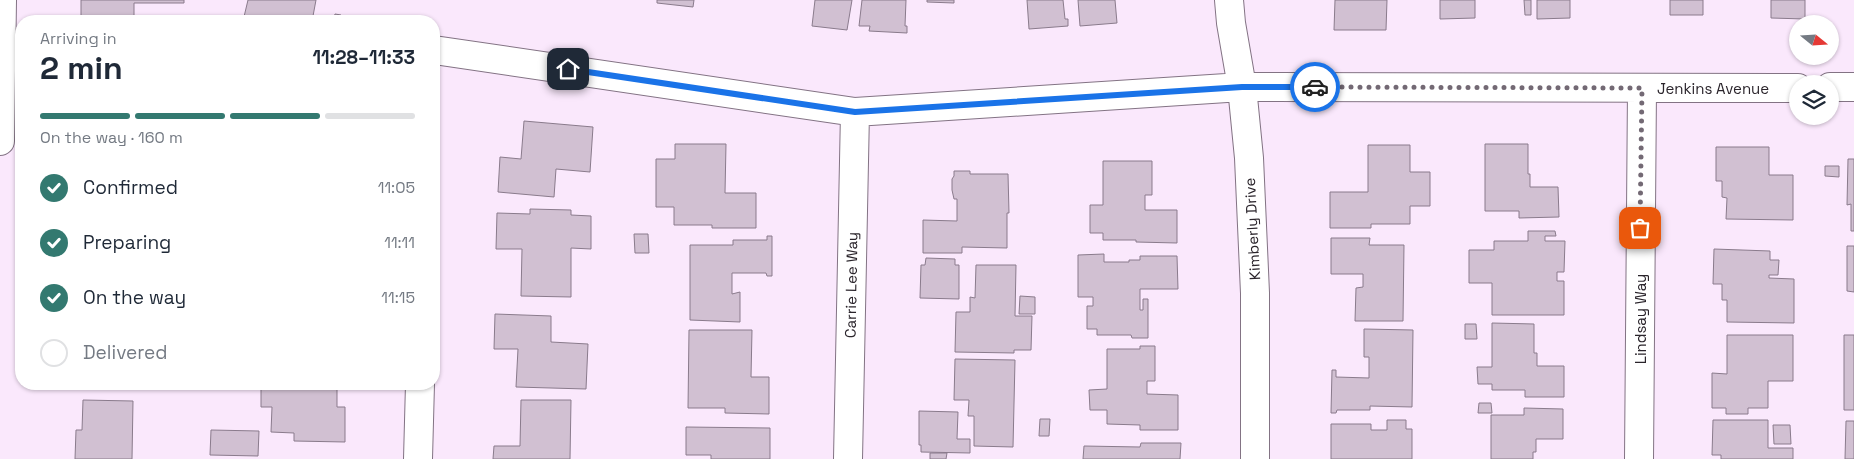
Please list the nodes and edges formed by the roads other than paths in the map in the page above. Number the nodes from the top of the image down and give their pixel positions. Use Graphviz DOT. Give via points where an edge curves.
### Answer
graph roads {
  1 [pos="2,0"];
  2 [pos="1229,0"];
  3 [pos="440,51"];
  4 [pos="1242,87"];
  5 [pos="1839,87"];
  6 [pos="1854,87"];
  7 [pos="1642,88"];
  8 [pos="1789,88"];
  9 [pos="855,112"];
  10 [pos="0,141"];
  11 [pos="420,390"];
  12 [pos="418,459"];
  13 [pos="848,459"];
  14 [pos="1255,459"];
  15 [pos="1639,459"];
  1 -- 10 [label="street"];
  2 -- 4 [label="street, Kimberly Drive"];
  3 -- 9 [label="street, Jenkins Avenue"];
  4 -- 7 [label="street, Jenkins Avenue"];
  4 -- 9 [label="street, Jenkins Avenue"];
  4 -- 14 [label="street, Kimberly Drive" via="1256,293"];
  5 -- 6 [label="street"];
  7 -- 8 [label="street, Jenkins Avenue"];
  7 -- 15 [label="street, Lindsay Way"];
  9 -- 13 [label="street, Carrie Lee Way"];
  11 -- 12 [label="street"];
}
